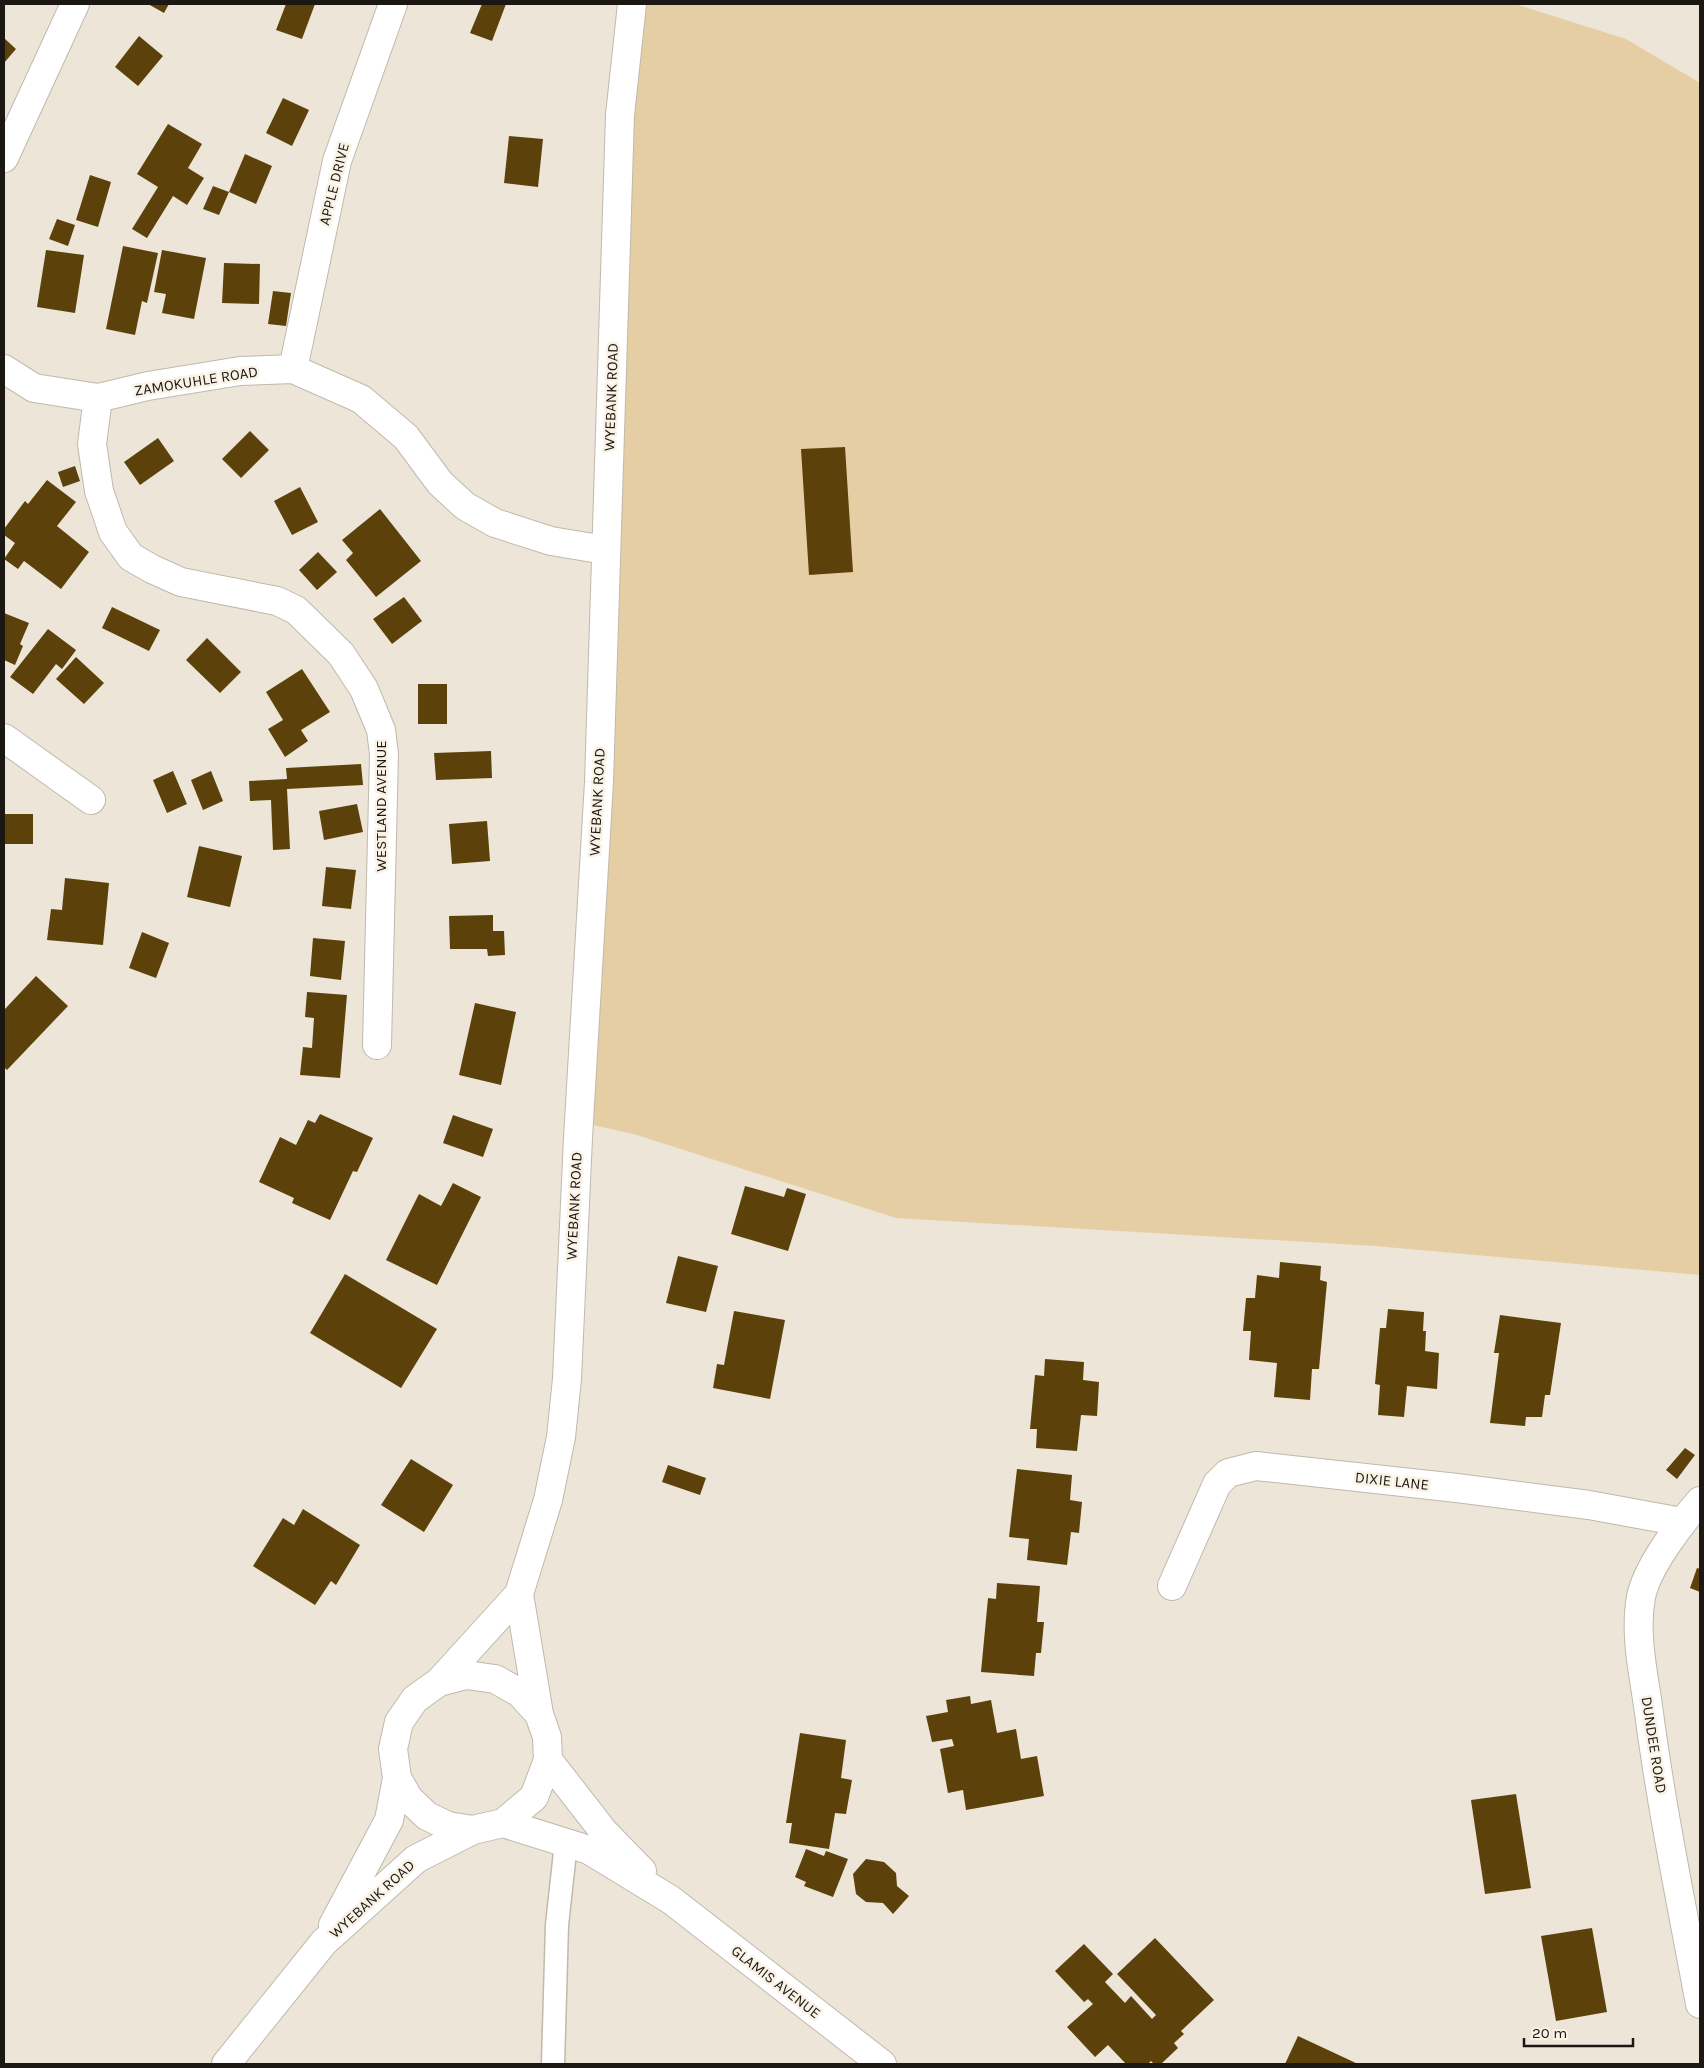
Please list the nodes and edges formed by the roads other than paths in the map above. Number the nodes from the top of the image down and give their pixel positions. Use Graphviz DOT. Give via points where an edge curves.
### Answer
graph roads {
  1 [pos="74,4"];
  2 [pos="393,4"];
  3 [pos="632,4"];
  4 [pos="4,158"];
  5 [pos="4,369"];
  6 [pos="293,369"];
  7 [pos="98,398"];
  8 [pos="605,550"];
  9 [pos="4,738"];
  10 [pos="91,800"];
  11 [pos="377,1045"];
  12 [pos="1700,1501"];
  13 [pos="1682,1522"];
  14 [pos="1172,1586"];
  15 [pos="519,1594"];
  16 [pos="439,1682"];
  17 [pos="539,1714"];
  18 [pos="548,1760"];
  19 [pos="397,1778"];
  20 [pos="503,1823"];
  21 [pos="472,1830"];
  22 [pos="566,1843"];
  23 [pos="671,1900"];
  24 [pos="324,1942"];
  25 [pos="1700,2004"];
  26 [pos="226,2064"];
  27 [pos="553,2064"];
  28 [pos="882,2064"];
  1 -- 4 [label="street"];
  2 -- 6 [label="street, APPLE DRIVE" via="337,161"];
  3 -- 8 [label="street, WYEBANK ROAD" via="620,115"];
  5 -- 7 [label="street, ZAMOKUHLE ROAD" via="34,388"];
  6 -- 7 [label="street, ZAMOKUHLE ROAD" via="240,371"];
  6 -- 8 [label="street, ZAMOKUHLE ROAD" via="362,399 406,436 440,483 465,506 495,523 551,541"];
  7 -- 11 [label="street, WESTLAND AVENUE" via="92,444 99,491 113,532 131,556 181,582 277,601 296,610 341,654 364,689 381,730 384,754"];
  8 -- 15 [label="street, WYEBANK ROAD" via="599,782 567,1378 561,1437 548,1500"];
  9 -- 10 [label="street"];
  12 -- 13 [label="street, DUNDEE ROAD"];
  13 -- 14 [label="street, DIXIE LANE" via="1570,1502 1256,1466 1228,1473 1216,1484"];
  13 -- 25 [label="street, DUNDEE ROAD" via="1648,1576 1638,1617 1653,1747"];
  15 -- 16 [label="street, WYEBANK ROAD"];
  15 -- 17 [label="street, WYEBANK ROAD"];
  16 -- 17 [label="street" via="466,1675 495,1679 520,1692"];
  16 -- 19 [label="street" via="415,1699 399,1722 393,1750"];
  17 -- 18 [label="street" via="547,1737"];
  18 -- 20 [label="street" via="534,1797"];
  18 -- 23 [label="street, GLAMIS AVENUE" via="604,1832"];
  19 -- 21 [label="street" via="409,1799 426,1816 448,1826"];
  19 -- 24 [label="street, WYEBANK ROAD" via="390,1820"];
  20 -- 21 [label="street"];
  20 -- 22 [label="street, GLAMIS AVENUE"];
  21 -- 24 [label="street, WYEBANK ROAD" via="416,1859"];
  22 -- 23 [label="street, GLAMIS AVENUE" via="589,1850"];
  22 -- 27 [label="lane" via="557,1925"];
  23 -- 28 [label="street, GLAMIS AVENUE"];
  24 -- 26 [label="street, WYEBANK ROAD"];
}
